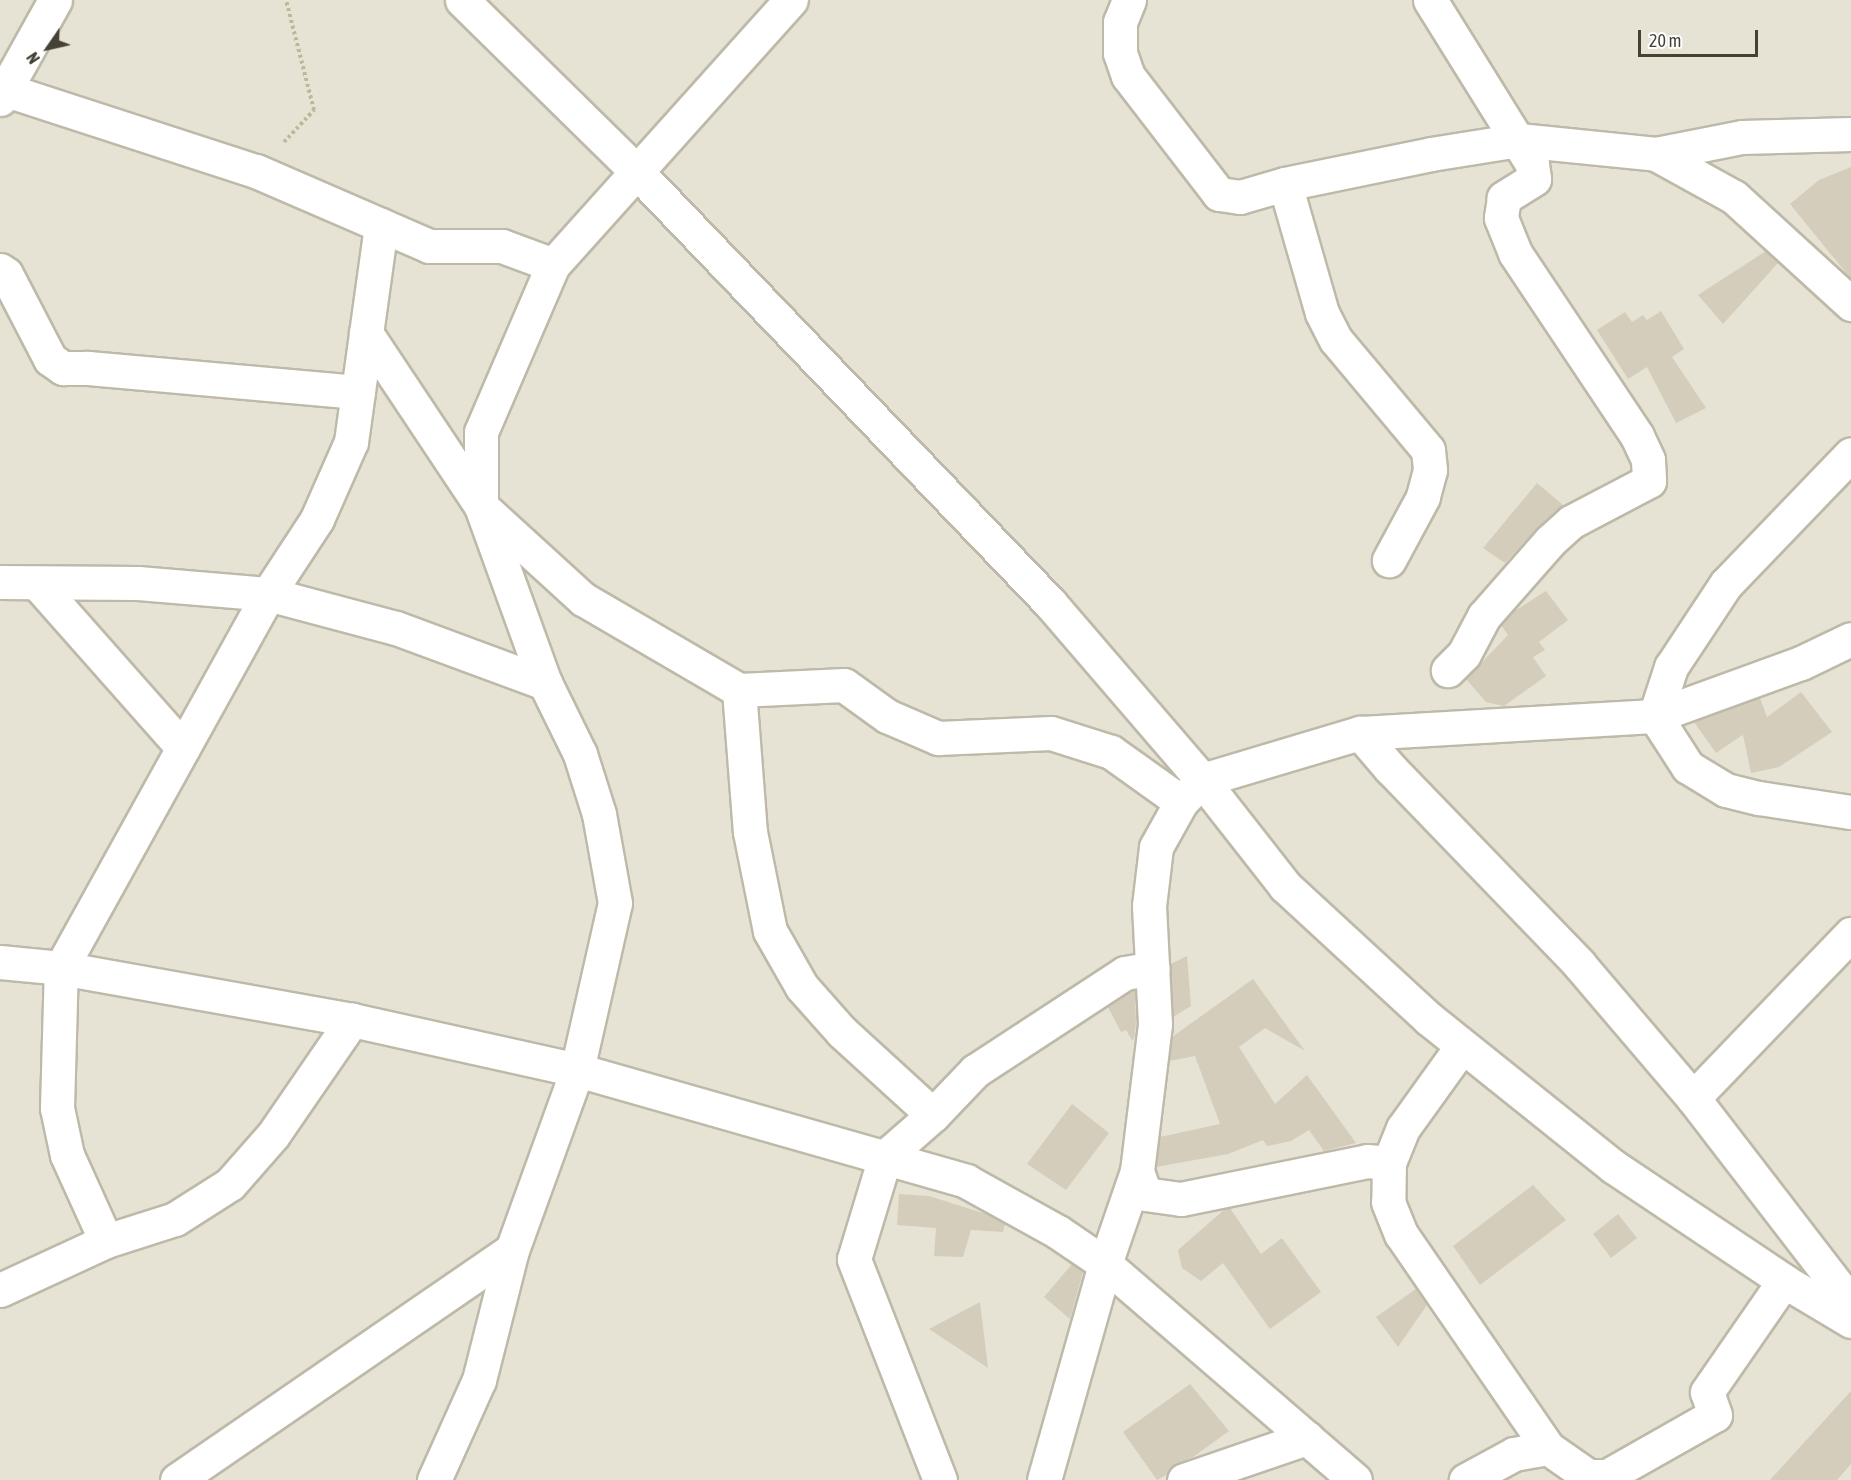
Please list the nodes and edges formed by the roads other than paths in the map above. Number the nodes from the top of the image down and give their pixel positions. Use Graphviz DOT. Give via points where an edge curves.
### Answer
graph roads {
  1 [pos="55,0"];
  2 [pos="462,0"];
  3 [pos="791,0"];
  4 [pos="1129,0"];
  5 [pos="1430,0"];
  6 [pos="3,94"];
  7 [pos="1851,134"];
  8 [pos="1519,140"];
  9 [pos="1656,154"];
  10 [pos="637,172"];
  11 [pos="1285,184"];
  12 [pos="381,225"];
  13 [pos="554,265"];
  14 [pos="0,270"];
  15 [pos="1851,304"];
  16 [pos="366,333"];
  17 [pos="358,392"];
  18 [pos="1851,454"];
  19 [pos="481,506"];
  20 [pos="1389,560"];
  21 [pos="0,582"];
  22 [pos="37,583"];
  23 [pos="268,594"];
  24 [pos="1851,639"];
  25 [pos="1448,670"];
  26 [pos="545,683"];
  27 [pos="739,690"];
  28 [pos="1655,716"];
  29 [pos="1360,733"];
  30 [pos="183,748"];
  31 [pos="1191,791"];
  32 [pos="1851,812"];
  33 [pos="1851,934"];
  34 [pos="0,962"];
  35 [pos="61,968"];
  36 [pos="1153,968"];
  37 [pos="352,1020"];
  38 [pos="1462,1046"];
  39 [pos="577,1070"];
  40 [pos="1693,1098"];
  41 [pos="933,1115"];
  42 [pos="885,1156"];
  43 [pos="1389,1163"];
  44 [pos="1137,1171"];
  45 [pos="106,1241"];
  46 [pos="512,1250"];
  47 [pos="1105,1264"];
  48 [pos="1784,1281"];
  49 [pos="0,1290"];
  50 [pos="1851,1304"];
  51 [pos="1851,1321"];
  52 [pos="1307,1438"];
  53 [pos="1548,1448"];
  54 [pos="1611,1478"];
  55 [pos="178,1480"];
  56 [pos="434,1480"];
  57 [pos="940,1480"];
  58 [pos="1044,1480"];
  59 [pos="1185,1480"];
  60 [pos="1356,1480"];
  61 [pos="1466,1480"];
  1 -- 6 [label="street"];
  2 -- 10 [label="street"];
  3 -- 10 [label="street"];
  4 -- 11 [label="street" via="1120,22 1120,53 1128,76 1219,194 1240,197"];
  5 -- 8 [label="street"];
  6 -- 12 [label="street" via="256,171"];
  7 -- 9 [label="street" via="1742,137"];
  8 -- 9 [label="street"];
  8 -- 11 [label="street"];
  8 -- 25 [label="street" via="1532,164 1534,179 1504,198 1501,218 1515,253 1637,436 1648,460 1649,481 1571,522 1550,541 1484,616 1464,654"];
  9 -- 15 [label="street" via="1734,197"];
  10 -- 13 [label="street"];
  10 -- 31 [label="street" via="1050,603"];
  11 -- 20 [label="street" via="1322,313 1331,331 1428,450 1430,470 1423,497"];
  12 -- 13 [label="street" via="429,246 502,246"];
  12 -- 16 [label="street"];
  13 -- 19 [label="street" via="481,432"];
  14 -- 17 [label="street" via="6,274 50,359 63,368"];
  16 -- 17 [label="street"];
  16 -- 19 [label="street"];
  17 -- 23 [label="street" via="351,442 317,519"];
  18 -- 28 [label="street" via="1726,584 1671,667"];
  19 -- 26 [label="street"];
  19 -- 27 [label="street" via="583,598"];
  21 -- 22 [label="street"];
  22 -- 23 [label="street" via="138,583"];
  22 -- 30 [label="street"];
  23 -- 26 [label="street" via="396,628"];
  23 -- 30 [label="street"];
  24 -- 28 [label="street" via="1801,663"];
  26 -- 39 [label="street" via="580,754 599,814 615,903"];
  27 -- 31 [label="street" via="844,686 887,716 938,738 1051,733 1111,752"];
  27 -- 41 [label="street" via="750,832 770,931 808,995 842,1032"];
  28 -- 29 [label="street"];
  28 -- 32 [label="street" via="1688,767 1726,790"];
  29 -- 31 [label="street"];
  29 -- 40 [label="street" via="1579,964"];
  30 -- 35 [label="street"];
  31 -- 36 [label="street" via="1156,847 1149,906"];
  31 -- 38 [label="street" via="1285,886"];
  33 -- 40 [label="street"];
  34 -- 35 [label="street"];
  35 -- 37 [label="street"];
  35 -- 45 [label="street" via="57,1108 67,1155"];
  36 -- 41 [label="street" via="1125,973 975,1071"];
  36 -- 44 [label="street" via="1155,1024"];
  37 -- 39 [label="street"];
  37 -- 45 [label="street" via="273,1135 230,1184 175,1219"];
  38 -- 43 [label="street" via="1403,1128"];
  38 -- 48 [label="street" via="1614,1167"];
  39 -- 42 [label="street"];
  39 -- 46 [label="street"];
  40 -- 50 [label="street"];
  41 -- 42 [label="street"];
  42 -- 47 [label="street" via="966,1181 1058,1232"];
  42 -- 57 [label="street" via="854,1259"];
  43 -- 44 [label="street" via="1367,1161 1180,1199 1145,1194"];
  43 -- 53 [label="street" via="1388,1202 1401,1234"];
  44 -- 47 [label="street"];
  45 -- 49 [label="street"];
  46 -- 55 [label="street"];
  46 -- 56 [label="street" via="479,1380"];
  47 -- 52 [label="street"];
  47 -- 58 [label="street"];
  48 -- 51 [label="street"];
  48 -- 54 [label="street" via="1707,1392 1715,1415"];
  52 -- 59 [label="street"];
  52 -- 60 [label="street"];
  53 -- 54 [label="street" via="1588,1476"];
  53 -- 61 [label="street" via="1514,1454"];
}
